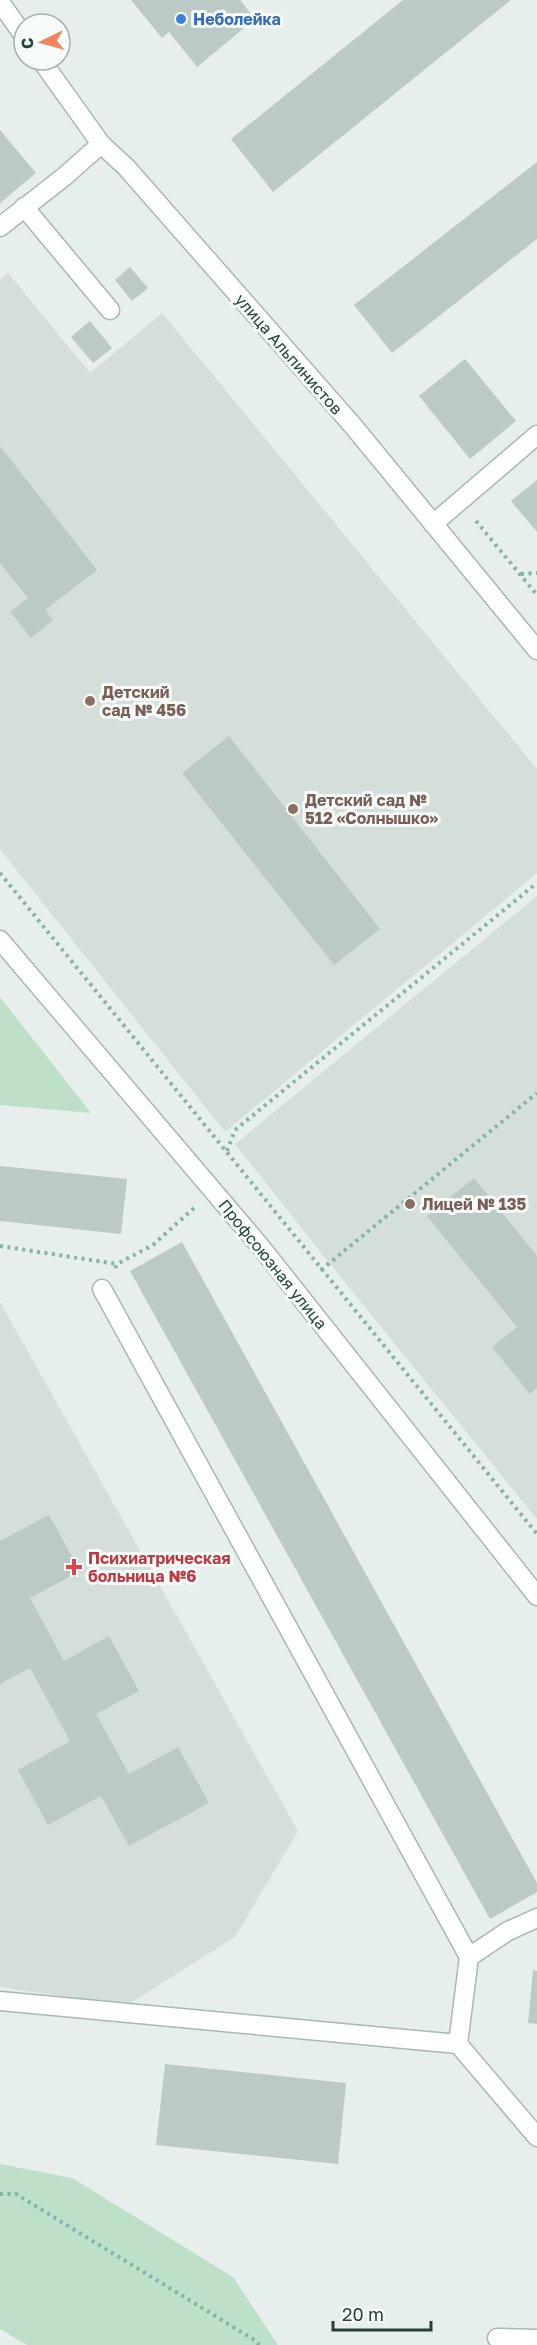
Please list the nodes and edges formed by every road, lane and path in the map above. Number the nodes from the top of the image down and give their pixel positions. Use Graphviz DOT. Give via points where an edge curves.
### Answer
graph roads {
  1 [pos="0,2"];
  2 [pos="12,19"];
  3 [pos="50,72"];
  4 [pos="101,144"];
  5 [pos="24,207"];
  6 [pos="0,227"];
  7 [pos="110,310"];
  8 [pos="537,435"];
  9 [pos="459,501"];
  10 [pos="433,524"];
  11 [pos="537,573"];
  12 [pos="520,574"];
  13 [pos="537,595"];
  14 [pos="537,650"];
  15 [pos="0,873"];
  16 [pos="537,883"];
  17 [pos="0,940"];
  18 [pos="537,1093"];
  19 [pos="227,1152"];
  20 [pos="202,1202"];
  21 [pos="0,1245"];
  22 [pos="117,1264"];
  23 [pos="321,1270"];
  24 [pos="102,1289"];
  25 [pos="537,1534"];
  26 [pos="537,1596"];
  27 [pos="537,1918"];
  28 [pos="469,1957"];
  29 [pos="0,2001"];
  30 [pos="458,2044"];
  31 [pos="537,2137"];
  32 [pos="0,2194"];
  33 [pos="496,2338"];
  34 [pos="537,2339"];
  35 [pos="259,2345"];
  1 -- 2 [label="street"];
  3 -- 4 [label="street, улица Альпинистов"];
  4 -- 5 [label="street"];
  4 -- 10 [label="street, улица Альпинистов" via="134,176"];
  5 -- 6 [label="street"];
  5 -- 7 [label="street"];
  8 -- 9 [label="street"];
  9 -- 10 [label="street"];
  9 -- 12 [label="path"];
  10 -- 14 [label="street, улица Альпинистов"];
  11 -- 12 [label="path"];
  12 -- 13 [label="path"];
  15 -- 19 [label="path"];
  16 -- 19 [label="path" via="235,1130"];
  17 -- 26 [label="street, Профсоюзная улица" via="260,1246"];
  18 -- 23 [label="path"];
  19 -- 23 [label="path"];
  20 -- 22 [label="path" via="153,1245"];
  21 -- 22 [label="path"];
  22 -- 24 [label="path"];
  23 -- 25 [label="path"];
  24 -- 28 [label="street"];
  27 -- 28 [label="street" via="508,1931"];
  28 -- 30 [label="street"];
  29 -- 30 [label="street"];
  30 -- 31 [label="street"];
  32 -- 35 [label="path" via="16,2194"];
  33 -- 34 [label="street"];
}
